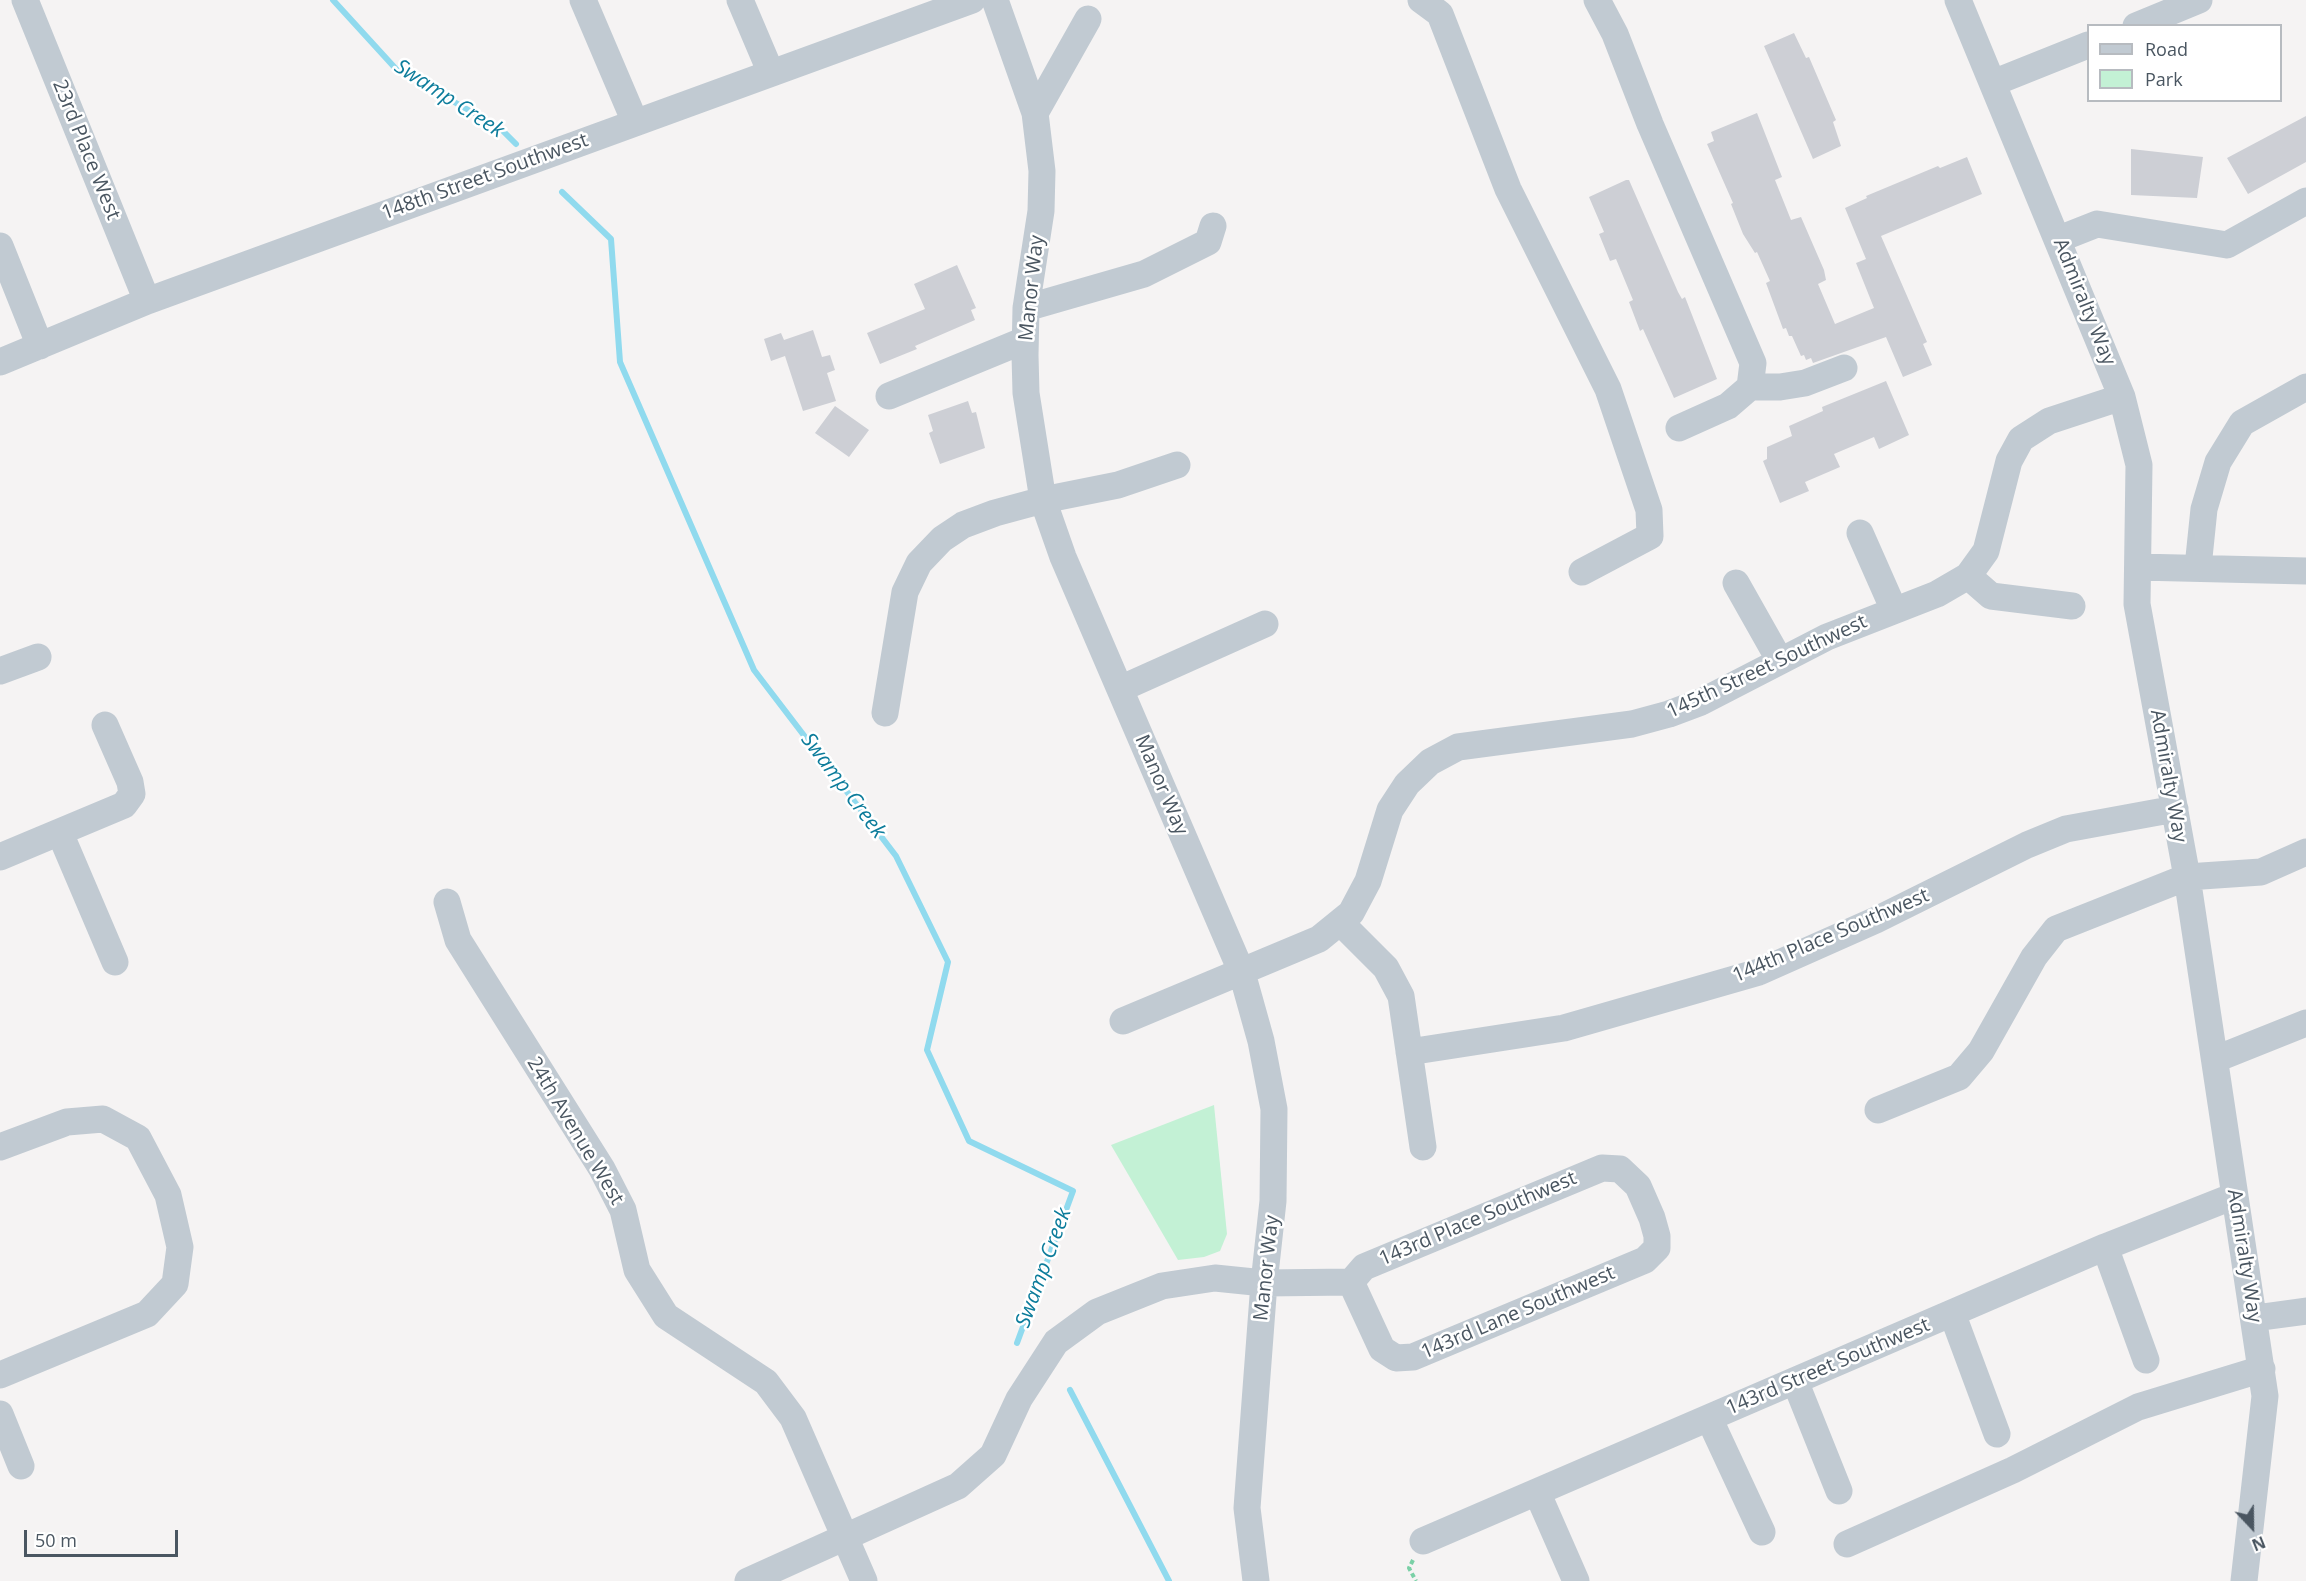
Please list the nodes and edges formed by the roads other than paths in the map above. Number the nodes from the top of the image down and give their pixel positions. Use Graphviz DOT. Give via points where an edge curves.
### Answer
graph roads {
  1 [pos="25,0"];
  2 [pos="583,0"];
  3 [pos="740,0"];
  4 [pos="972,0"];
  5 [pos="995,0"];
  6 [pos="1421,0"];
  7 [pos="1597,0"];
  8 [pos="1958,0"];
  9 [pos="2199,0"];
  10 [pos="1088,19"];
  11 [pos="2141,24"];
  12 [pos="2087,45"];
  13 [pos="771,73"];
  14 [pos="1993,83"];
  15 [pos="1035,113"];
  16 [pos="635,122"];
  17 [pos="2306,201"];
  18 [pos="1213,226"];
  19 [pos="2059,239"];
  20 [pos="0,246"];
  21 [pos="147,301"];
  22 [pos="1026,308"];
  23 [pos="1025,340"];
  24 [pos="40,346"];
  25 [pos="0,362"];
  26 [pos="1844,368"];
  27 [pos="1750,387"];
  28 [pos="2306,387"];
  29 [pos="889,396"];
  30 [pos="2122,397"];
  31 [pos="1679,428"];
  32 [pos="1177,465"];
  33 [pos="1043,500"];
  34 [pos="1860,533"];
  35 [pos="2138,567"];
  36 [pos="2198,567"];
  37 [pos="2306,571"];
  38 [pos="1582,572"];
  39 [pos="1968,576"];
  40 [pos="1736,583"];
  41 [pos="2072,606"];
  42 [pos="1894,610"];
  43 [pos="1265,624"];
  44 [pos="38,657"];
  45 [pos="1780,661"];
  46 [pos="0,671"];
  47 [pos="1120,689"];
  48 [pos="885,713"];
  49 [pos="105,725"];
  50 [pos="2175,809"];
  51 [pos="60,833"];
  52 [pos="2306,852"];
  53 [pos="0,857"];
  54 [pos="2187,877"];
  55 [pos="447,902"];
  56 [pos="1340,922"];
  57 [pos="115,962"];
  58 [pos="1242,973"];
  59 [pos="1123,1021"];
  60 [pos="2306,1023"];
  61 [pos="1409,1052"];
  62 [pos="2216,1059"];
  63 [pos="1878,1110"];
  64 [pos="1423,1147"];
  65 [pos="0,1148"];
  66 [pos="2234,1196"];
  67 [pos="1653,1218"];
  68 [pos="2105,1247"];
  69 [pos="1351,1282"];
  70 [pos="1264,1283"];
  71 [pos="2306,1311"];
  72 [pos="1952,1313"];
  73 [pos="2255,1318"];
  74 [pos="2146,1360"];
  75 [pos="2262,1369"];
  76 [pos="0,1375"];
  77 [pos="1795,1381"];
  78 [pos="0,1414"];
  79 [pos="1709,1418"];
  80 [pos="1998,1434"];
  81 [pos="21,1466"];
  82 [pos="1839,1491"];
  83 [pos="1537,1492"];
  84 [pos="1762,1532"];
  85 [pos="846,1539"];
  86 [pos="1423,1541"];
  87 [pos="1847,1544"];
  88 [pos="748,1581"];
  89 [pos="864,1581"];
  90 [pos="1256,1581"];
  91 [pos="1576,1581"];
  92 [pos="2244,1581"];
  1 -- 21 [label="street, 23rd Place West"];
  2 -- 16 [label="street"];
  3 -- 13 [label="street"];
  4 -- 13 [label="street, 148th Street Southwest"];
  5 -- 15 [label="street, Manor Way"];
  6 -- 38 [label="street" via="1440,14 1508,189 1608,389 1648,510 1650,536"];
  7 -- 27 [label="street" via="1615,34 1753,363"];
  8 -- 14 [label="street, Admiralty Way"];
  9 -- 11 [label="street"];
  10 -- 15 [label="street"];
  12 -- 14 [label="street"];
  13 -- 16 [label="street, 148th Street Southwest"];
  14 -- 19 [label="street, Admiralty Way"];
  15 -- 22 [label="street, Manor Way" via="1042,171 1041,211"];
  16 -- 21 [label="street, 148th Street Southwest"];
  17 -- 19 [label="street" via="2227,245 2097,224"];
  18 -- 22 [label="street" via="1208,242 1144,274"];
  19 -- 30 [label="street, Admiralty Way"];
  20 -- 24 [label="street"];
  21 -- 24 [label="street, 148th Street Southwest"];
  22 -- 23 [label="street, Manor Way"];
  23 -- 29 [label="street"];
  23 -- 33 [label="street, Manor Way" via="1026,393"];
  24 -- 25 [label="street, 148th Street Southwest"];
  26 -- 27 [label="street" via="1805,383"];
  27 -- 31 [label="street" via="1728,405"];
  28 -- 36 [label="street" via="2242,423 2218,462 2204,509"];
  30 -- 35 [label="street, Admiralty Way" via="2139,465"];
  30 -- 39 [label="street, 145th Street Southwest" via="2049,421 2021,439 2009,461 1986,551"];
  32 -- 33 [label="street" via="1118,485"];
  33 -- 47 [label="street, Manor Way"];
  33 -- 48 [label="street" via="963,525 919,562 904,592"];
  34 -- 42 [label="street"];
  35 -- 36 [label="street"];
  35 -- 50 [label="street, Admiralty Way" via="2137,604"];
  36 -- 37 [label="street"];
  39 -- 41 [label="street" via="1991,596"];
  39 -- 42 [label="street, 145th Street Southwest" via="1937,594"];
  40 -- 45 [label="street"];
  42 -- 45 [label="street, 145th Street Southwest"];
  43 -- 47 [label="street"];
  44 -- 46 [label="street"];
  45 -- 56 [label="street, 145th Street Southwest" via="1669,714 1632,724 1458,747 1430,762 1407,784 1390,810 1368,880 1351,913"];
  47 -- 58 [label="street, Manor Way"];
  49 -- 51 [label="street" via="132,794 115,810"];
  50 -- 54 [label="street, Admiralty Way"];
  50 -- 61 [label="street, 144th Place Southwest" via="2066,829 1759,972 1564,1028"];
  51 -- 53 [label="street"];
  51 -- 57 [label="street"];
  52 -- 54 [label="street" via="2261,872"];
  54 -- 62 [label="street, Admiralty Way"];
  54 -- 63 [label="street" via="2056,929 2034,957 1981,1051 1959,1077"];
  55 -- 85 [label="street, 24th Avenue West" via="458,940 602,1169 623,1210 637,1270 660,1307 666,1316 766,1382 793,1418"];
  56 -- 58 [label="street, 145th Street Southwest" via="1319,939"];
  56 -- 61 [label="street" via="1386,968 1401,996"];
  58 -- 59 [label="street"];
  58 -- 70 [label="street, Manor Way" via="1274,1109 1273,1201"];
  60 -- 62 [label="street"];
  61 -- 64 [label="street"];
  62 -- 66 [label="street, Admiralty Way"];
  65 -- 76 [label="street" via="67,1122 103,1119 138,1138 168,1195 180,1247 175,1284 147,1314"];
  66 -- 68 [label="street, 143rd Street Southwest"];
  66 -- 73 [label="street, Admiralty Way"];
  67 -- 69 [label="street, 143rd Place Southwest" via="1638,1186 1620,1169 1602,1168 1364,1267"];
  67 -- 69 [label="street, 143rd Lane Southwest" via="1657,1248 1645,1260 1413,1357 1396,1358 1382,1349"];
  68 -- 72 [label="street, 143rd Street Southwest"];
  68 -- 74 [label="street"];
  69 -- 70 [label="street"];
  70 -- 85 [label="street" via="1215,1278 1162,1286 1097,1312 1056,1342 1019,1399 993,1455 976,1471 958,1486"];
  70 -- 90 [label="street, Manor Way" via="1247,1508"];
  71 -- 73 [label="street"];
  72 -- 77 [label="street, 143rd Street Southwest"];
  72 -- 80 [label="street"];
  73 -- 75 [label="street, Admiralty Way"];
  75 -- 87 [label="street" via="2138,1407 2013,1470"];
  75 -- 92 [label="street, Admiralty Way" via="2265,1396"];
  77 -- 79 [label="street, 143rd Street Southwest"];
  77 -- 82 [label="street"];
  78 -- 81 [label="street"];
  79 -- 83 [label="street, 143rd Street Southwest"];
  79 -- 84 [label="street"];
  83 -- 86 [label="street, 143rd Street Southwest"];
  83 -- 91 [label="street"];
  85 -- 88 [label="street"];
  85 -- 89 [label="street, 24th Avenue West"];
}
